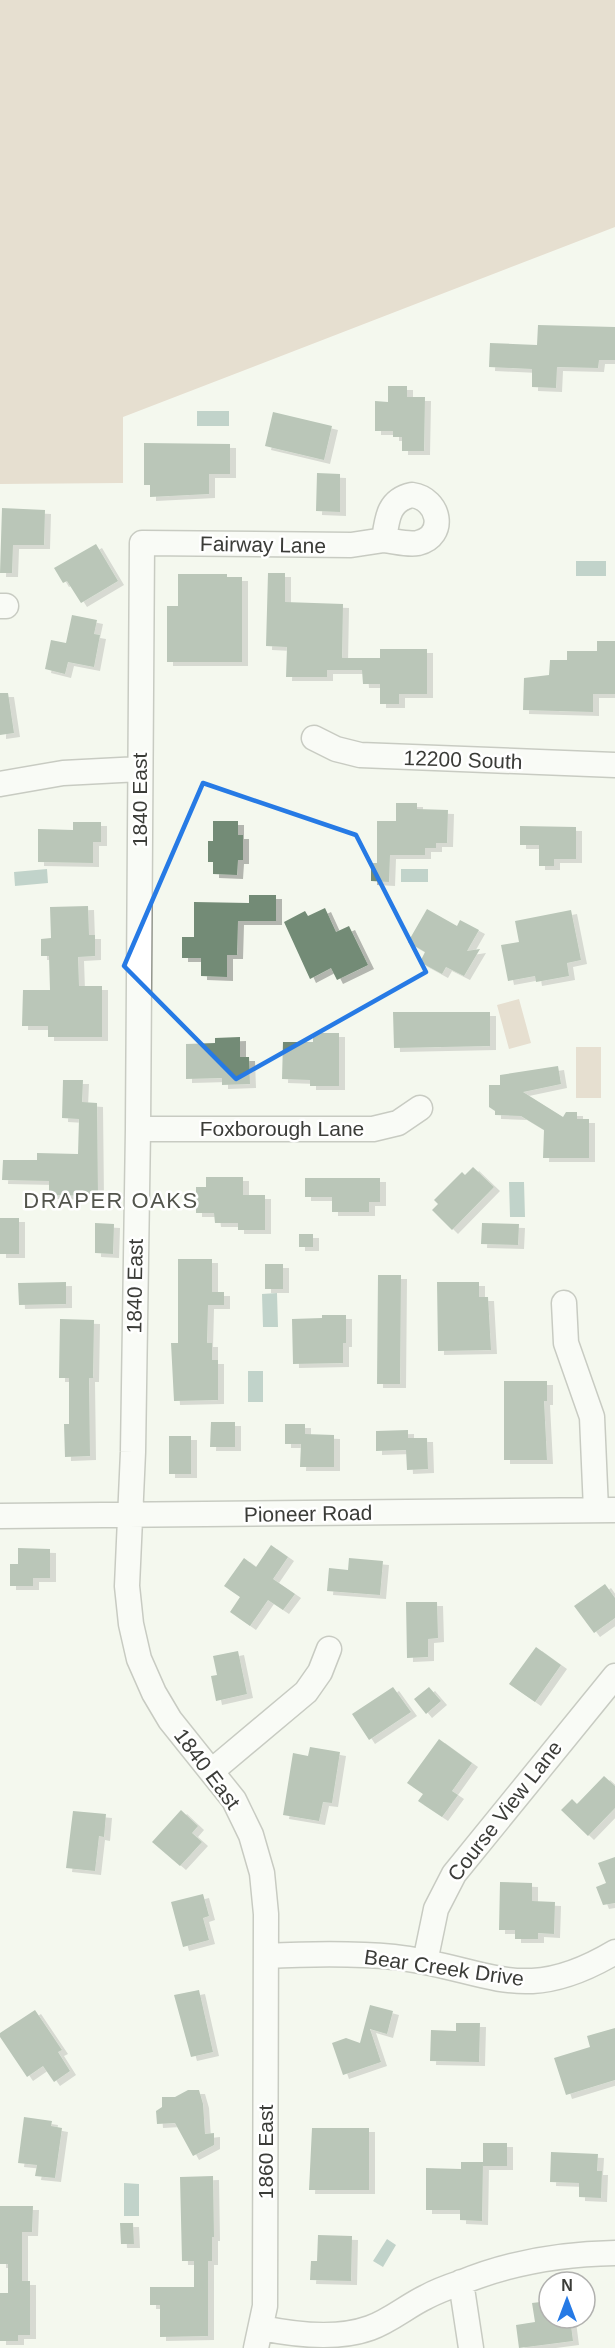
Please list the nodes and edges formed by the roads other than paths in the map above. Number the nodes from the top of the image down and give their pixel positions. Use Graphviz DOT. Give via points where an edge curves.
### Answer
graph roads {
  1 [pos="384,540"];
  2 [pos="142,543"];
  3 [pos="314,738"];
  4 [pos="615,765"];
  5 [pos="140,769"];
  6 [pos="0,784"];
  7 [pos="420,1108"];
  8 [pos="138,1129"];
  9 [pos="564,1303"];
  10 [pos="605,1510"];
  11 [pos="0,1516"];
  12 [pos="129,1516"];
  13 [pos="329,1649"];
  14 [pos="615,1676"];
  15 [pos="213,1770"];
  16 [pos="615,1952"];
  17 [pos="266,1956"];
  18 [pos="425,1962"];
  19 [pos="615,2253"];
  20 [pos="461,2282"];
  21 [pos="259,2338"];
  22 [pos="471,2348"];
  1 -- 2 [label="street, Fairway Lane" via="351,545"];
  2 -- 5 [label="street, 1840 East"];
  3 -- 4 [label="street, 12200 South" via="360,755"];
  5 -- 6 [label="street" via="63,773"];
  5 -- 8 [label="street, 1840 East"];
  7 -- 8 [label="street, Foxborough Lane" via="398,1123 374,1129"];
  8 -- 12 [label="street, 1840 East"];
  9 -- 10 [label="street" via="566,1343 592,1417"];
  10 -- 12 [label="street, Pioneer Road"];
  11 -- 12 [label="street, Pioneer Road"];
  12 -- 15 [label="street, 1840 East" via="128,1586 131,1624 140,1659 170,1720"];
  13 -- 15 [label="street" via="306,1692"];
  14 -- 18 [label="street, Course View Lane" via="454,1874 436,1909"];
  15 -- 17 [label="street, 1840 East" via="234,1800 262,1873"];
  16 -- 18 [label="street, Bear Creek Drive" via="570,1975 520,1983"];
  17 -- 18 [label="street, Bear Creek Drive" via="365,1955"];
  17 -- 21 [label="street, 1860 East" via="265,2306"];
  19 -- 20 [label="street" via="536,2259"];
  20 -- 21 [label="street" via="372,2328 354,2333"];
  20 -- 22 [label="street"];
}
